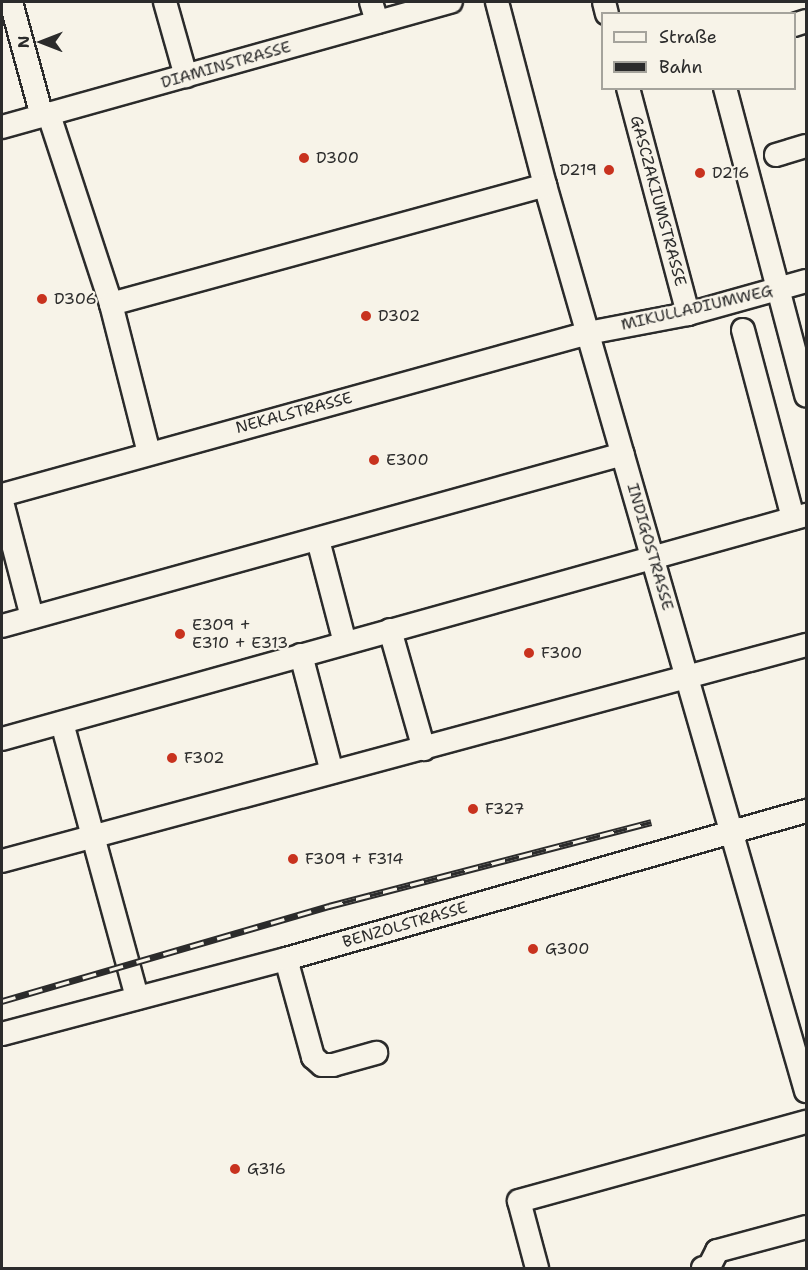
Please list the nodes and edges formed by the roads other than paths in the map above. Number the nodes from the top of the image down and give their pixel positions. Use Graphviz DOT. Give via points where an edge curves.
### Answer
graph roads {
  1 [pos="11,2"];
  2 [pos="165,2"];
  3 [pos="451,2"];
  4 [pos="497,2"];
  5 [pos="374,12"];
  6 [pos="186,76"];
  7 [pos="629,90"];
  8 [pos="726,90"];
  9 [pos="46,115"];
  10 [pos="2,127"];
  11 [pos="807,146"];
  12 [pos="776,155"];
  13 [pos="545,185"];
  14 [pos="807,281"];
  15 [pos="778,289"];
  16 [pos="111,304"];
  17 [pos="688,314"];
  18 [pos="742,330"];
  19 [pos="588,333"];
  20 [pos="807,395"];
  21 [pos="149,453"];
  22 [pos="623,454"];
  23 [pos="2,495"];
  24 [pos="2,502"];
  25 [pos="800,517"];
  26 [pos="318,540"];
  27 [pos="652,557"];
  28 [pos="33,617"];
  29 [pos="2,626"];
  30 [pos="390,630"];
  31 [pos="345,643"];
  32 [pos="807,645"];
  33 [pos="301,655"];
  34 [pos="687,678"];
  35 [pos="62,723"];
  36 [pos="2,740"];
  37 [pos="424,749"];
  38 [pos="332,772"];
  39 [pos="807,811"];
  40 [pos="732,831"];
  41 [pos="93,837"];
  42 [pos="2,861"];
  43 [pos="286,959"];
  44 [pos="137,998"];
  45 [pos="2,1034"];
  46 [pos="376,1053"];
  47 [pos="807,1091"];
  48 [pos="807,1122"];
  49 [pos="807,1227"];
  50 [pos="707,1268"];
  51 [pos="537,1269"];
  1 -- 9 [label="street"];
  2 -- 6 [label="street"];
  3 -- 5 [label="street, DIAMINSTRASSE"];
  4 -- 13 [label="street, INDIGOSTRASSE"];
  5 -- 6 [label="street, DIAMINSTRASSE"];
  6 -- 9 [label="street, DIAMINSTRASSE"];
  7 -- 17 [label="street, GASCZAKIUMSTRASSE"];
  8 -- 15 [label="street"];
  9 -- 10 [label="street, DIAMINSTRASSE"];
  9 -- 16 [label="street"];
  11 -- 12 [label="street"];
  13 -- 16 [label="street"];
  13 -- 19 [label="street, INDIGOSTRASSE"];
  14 -- 15 [label="street, MIKULLADIUMWEG"];
  15 -- 17 [label="street, MIKULLADIUMWEG"];
  15 -- 20 [label="street"];
  16 -- 21 [label="street"];
  17 -- 19 [label="street, MIKULLADIUMWEG"];
  18 -- 25 [label="street"];
  19 -- 21 [label="street, NEKALSTRASSE"];
  19 -- 22 [label="street, INDIGOSTRASSE"];
  21 -- 23 [label="street, NEKALSTRASSE"];
  22 -- 26 [label="street"];
  22 -- 27 [label="street, INDIGOSTRASSE"];
  24 -- 28 [label="street"];
  25 -- 27 [label="street"];
  26 -- 28 [label="street"];
  26 -- 31 [label="street"];
  27 -- 30 [label="street"];
  27 -- 34 [label="street, INDIGOSTRASSE"];
  28 -- 29 [label="street"];
  30 -- 31 [label="street"];
  30 -- 37 [label="street"];
  31 -- 33 [label="street"];
  32 -- 34 [label="street"];
  33 -- 35 [label="street"];
  33 -- 38 [label="street"];
  34 -- 37 [label="street"];
  34 -- 40 [label="street, INDIGOSTRASSE"];
  35 -- 36 [label="street"];
  35 -- 41 [label="street"];
  37 -- 38 [label="street"];
  38 -- 41 [label="street"];
  39 -- 40 [label="street, BENZOLSTRASSE"];
  40 -- 43 [label="street, BENZOLSTRASSE"];
  40 -- 47 [label="street, INDIGOSTRASSE"];
  41 -- 42 [label="street"];
  41 -- 44 [label="street"];
  43 -- 44 [label="street, BENZOLSTRASSE"];
  43 -- 46 [label="street" via="313,1057 322,1065 333,1065"];
  44 -- 45 [label="street, BENZOLSTRASSE"];
  48 -- 51 [label="street" via="519,1201"];
  49 -- 50 [label="street" via="717,1251"];
}
